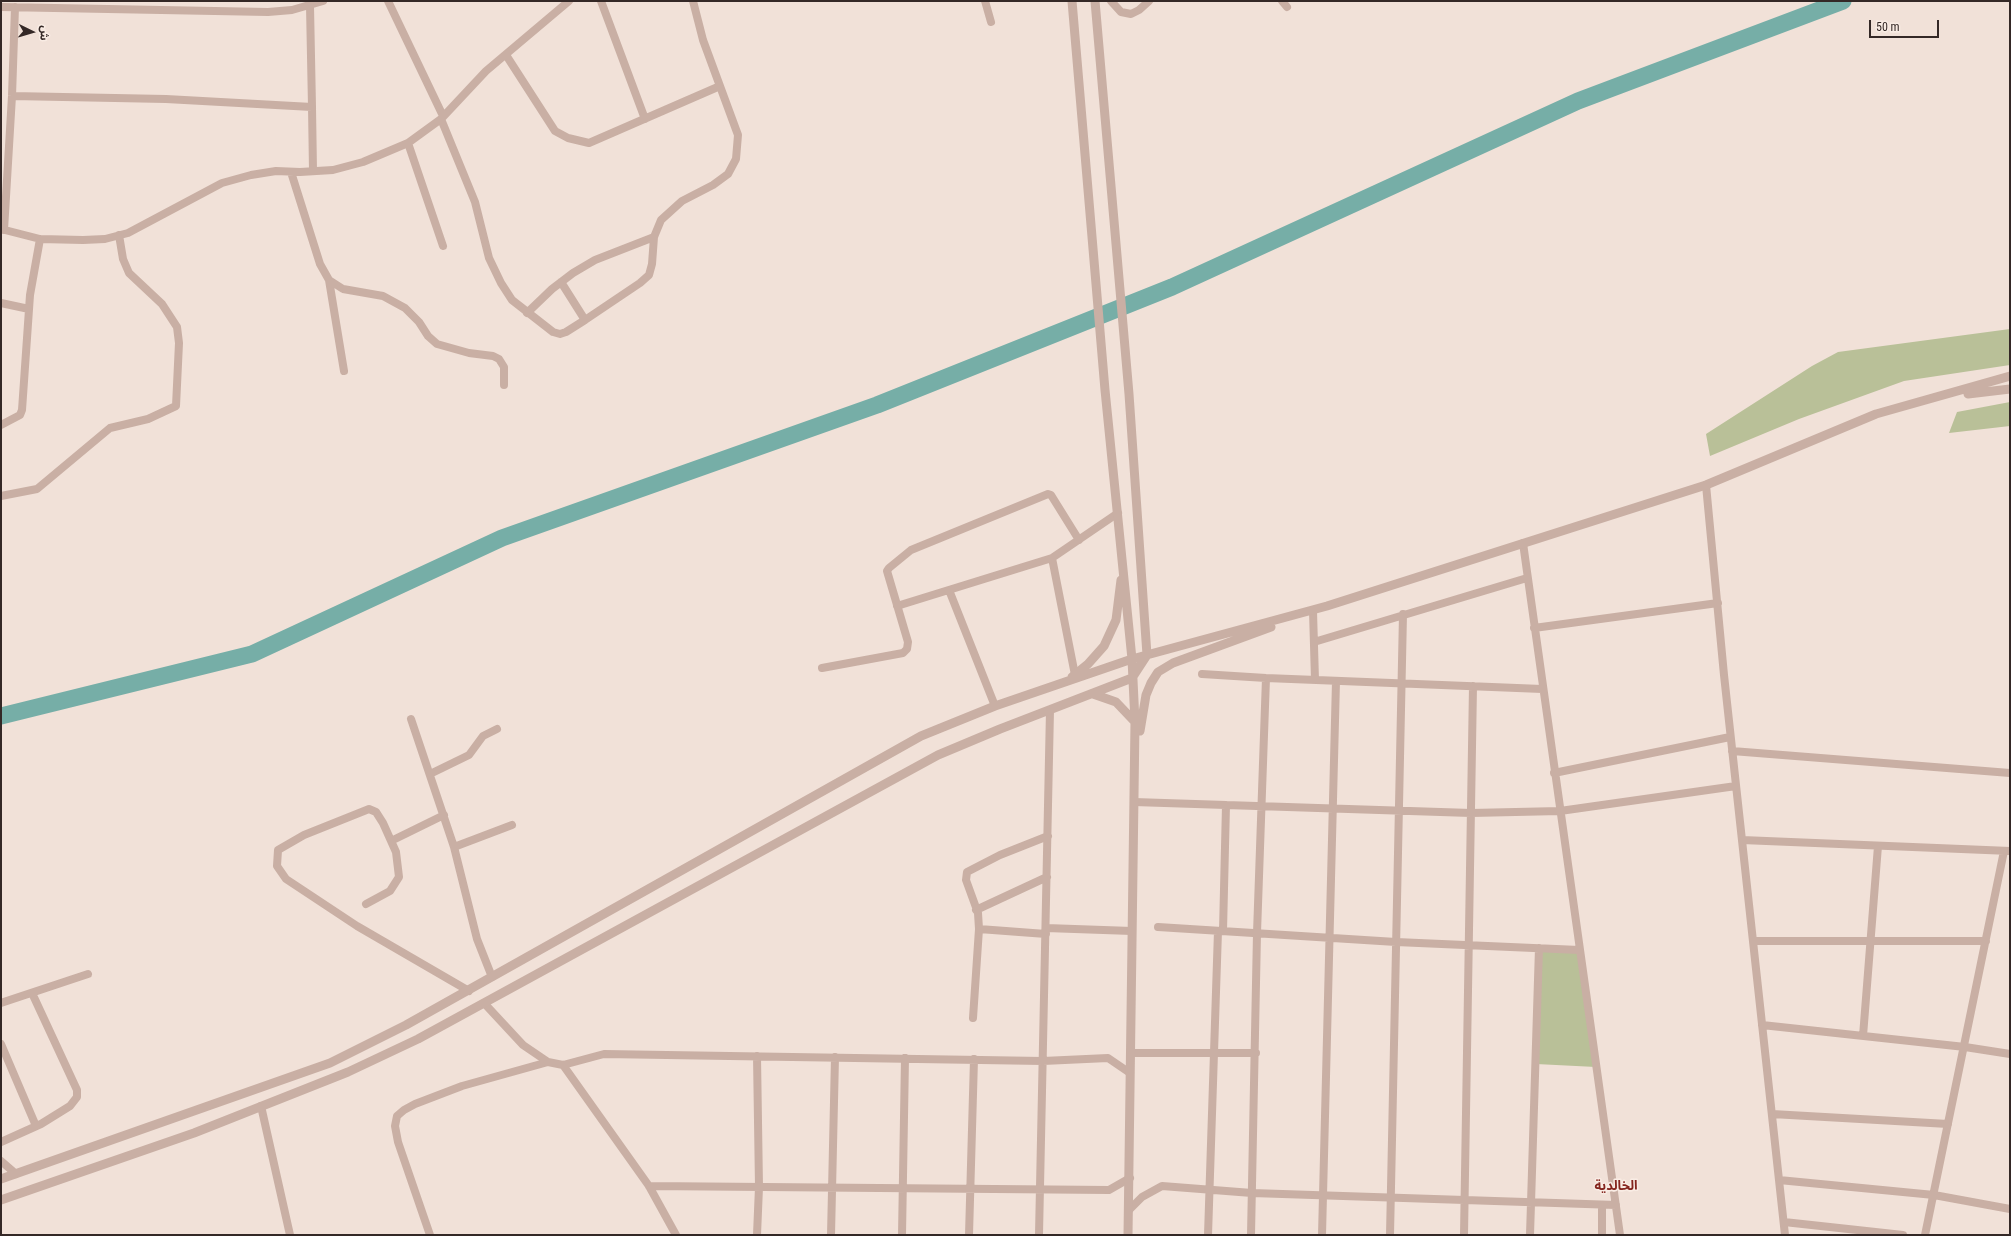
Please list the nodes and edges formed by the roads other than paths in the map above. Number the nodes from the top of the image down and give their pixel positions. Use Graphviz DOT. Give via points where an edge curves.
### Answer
graph roads {
  1 [pos="323,1"];
  2 [pos="388,1"];
  3 [pos="569,1"];
  4 [pos="602,1"];
  5 [pos="693,1"];
  6 [pos="985,1"];
  7 [pos="1072,1"];
  8 [pos="1095,1"];
  9 [pos="1111,1"];
  10 [pos="1149,1"];
  11 [pos="310,6"];
  12 [pos="1,7"];
  13 [pos="15,8"];
  14 [pos="991,22"];
  15 [pos="506,55"];
  16 [pos="720,86"];
  17 [pos="12,96"];
  18 [pos="312,107"];
  19 [pos="442,118"];
  20 [pos="645,119"];
  21 [pos="408,143"];
  22 [pos="313,171"];
  23 [pos="291,172"];
  24 [pos="2,230"];
  25 [pos="119,235"];
  26 [pos="654,237"];
  27 [pos="40,239"];
  28 [pos="444,246"];
  29 [pos="329,280"];
  30 [pos="561,282"];
  31 [pos="1,304"];
  32 [pos="29,309"];
  33 [pos="527,313"];
  34 [pos="585,320"];
  35 [pos="344,371"];
  36 [pos="2010,376"];
  37 [pos="504,385"];
  38 [pos="2010,389"];
  39 [pos="1940,397"];
  40 [pos="1,425"];
  41 [pos="1706,484"];
  42 [pos="1,496"];
  43 [pos="1118,513"];
  44 [pos="1079,540"];
  45 [pos="1523,543"];
  46 [pos="1052,558"];
  47 [pos="1124,565"];
  48 [pos="1527,578"];
  49 [pos="949,590"];
  50 [pos="1718,603"];
  51 [pos="897,606"];
  52 [pos="1327,606"];
  53 [pos="1313,611"];
  54 [pos="1403,614"];
  55 [pos="1534,628"];
  56 [pos="1314,642"];
  57 [pos="1147,655"];
  58 [pos="1132,659"];
  59 [pos="822,668"];
  60 [pos="1202,674"];
  61 [pos="1071,678"];
  62 [pos="1132,678"];
  63 [pos="1266,678"];
  64 [pos="1315,680"];
  65 [pos="1336,680"];
  66 [pos="1402,683"];
  67 [pos="1473,686"];
  68 [pos="1542,689"];
  69 [pos="1092,694"];
  70 [pos="995,706"];
  71 [pos="1050,710"];
  72 [pos="411,719"];
  73 [pos="1135,722"];
  74 [pos="497,729"];
  75 [pos="1730,737"];
  76 [pos="1732,751"];
  77 [pos="1554,773"];
  78 [pos="2010,773"];
  79 [pos="430,774"];
  80 [pos="1134,776"];
  81 [pos="1736,786"];
  82 [pos="1134,802"];
  83 [pos="1226,805"];
  84 [pos="1261,806"];
  85 [pos="1333,810"];
  86 [pos="1399,811"];
  87 [pos="1560,811"];
  88 [pos="1471,813"];
  89 [pos="444,815"];
  90 [pos="512,825"];
  91 [pos="1048,836"];
  92 [pos="1742,840"];
  93 [pos="391,841"];
  94 [pos="1878,846"];
  95 [pos="454,847"];
  96 [pos="2007,851"];
  97 [pos="1047,877"];
  98 [pos="366,904"];
  99 [pos="976,910"];
  100 [pos="1158,927"];
  101 [pos="979,929"];
  102 [pos="1046,931"];
  103 [pos="1132,931"];
  104 [pos="1220,931"];
  105 [pos="1257,933"];
  106 [pos="1330,938"];
  107 [pos="1753,941"];
  108 [pos="1871,941"];
  109 [pos="1986,941"];
  110 [pos="1396,942"];
  111 [pos="1469,945"];
  112 [pos="1540,948"];
  113 [pos="1579,950"];
  114 [pos="88,974"];
  115 [pos="492,977"];
  116 [pos="469,991"];
  117 [pos="32,993"];
  118 [pos="1,1003"];
  119 [pos="484,1003"];
  120 [pos="973,1018"];
  121 [pos="1762,1026"];
  122 [pos="1864,1036"];
  123 [pos="1,1044"];
  124 [pos="1965,1047"];
  125 [pos="1214,1052"];
  126 [pos="1256,1052"];
  127 [pos="1131,1054"];
  128 [pos="2010,1054"];
  129 [pos="757,1056"];
  130 [pos="835,1057"];
  131 [pos="905,1058"];
  132 [pos="974,1059"];
  133 [pos="1043,1060"];
  134 [pos="548,1062"];
  135 [pos="563,1065"];
  136 [pos="1130,1073"];
  137 [pos="261,1106"];
  138 [pos="1772,1114"];
  139 [pos="1948,1124"];
  140 [pos="36,1126"];
  141 [pos="1,1142"];
  142 [pos="1,1161"];
  143 [pos="16,1174"];
  144 [pos="1130,1178"];
  145 [pos="1,1179"];
  146 [pos="1779,1180"];
  147 [pos="649,1186"];
  148 [pos="759,1187"];
  149 [pos="833,1188"];
  150 [pos="902,1189"];
  151 [pos="970,1190"];
  152 [pos="1209,1190"];
  153 [pos="1040,1191"];
  154 [pos="1252,1193"];
  155 [pos="1934,1195"];
  156 [pos="1323,1196"];
  157 [pos="1391,1198"];
  158 [pos="1,1200"];
  159 [pos="1464,1200"];
  160 [pos="1531,1202"];
  161 [pos="1602,1205"];
  162 [pos="1616,1205"];
  163 [pos="2010,1209"];
  164 [pos="1129,1210"];
  165 [pos="1784,1222"];
  166 [pos="290,1235"];
  167 [pos="430,1235"];
  168 [pos="676,1235"];
  169 [pos="757,1235"];
  170 [pos="830,1235"];
  171 [pos="902,1235"];
  172 [pos="970,1235"];
  173 [pos="1039,1235"];
  174 [pos="1128,1235"];
  175 [pos="1208,1235"];
  176 [pos="1252,1235"];
  177 [pos="1322,1235"];
  178 [pos="1390,1235"];
  179 [pos="1464,1235"];
  180 [pos="1530,1235"];
  181 [pos="1602,1235"];
  182 [pos="1620,1235"];
  183 [pos="1785,1235"];
  184 [pos="1903,1235"];
  185 [pos="1925,1235"];
  1 -- 11 [label="street"];
  2 -- 19 [label="street"];
  3 -- 15 [label="street"];
  4 -- 20 [label="street"];
  5 -- 16 [label="street" via="703,40"];
  6 -- 14 [label="street"];
  7 -- 43 [label="street"];
  8 -- 57 [label="street" via="1129,394"];
  9 -- 10 [label="street" via="1121,12 1131,14"];
  11 -- 13 [label="street" via="268,12"];
  11 -- 18 [label="street"];
  12 -- 13 [label="street"];
  13 -- 17 [label="street"];
  15 -- 19 [label="street" via="486,71"];
  15 -- 20 [label="street" via="554,131 568,138 589,144"];
  16 -- 20 [label="street"];
  16 -- 26 [label="street" via="738,135 736,159 728,174 682,201 661,220"];
  17 -- 18 [label="street" via="166,99"];
  17 -- 24 [label="street"];
  18 -- 22 [label="street"];
  19 -- 21 [label="street"];
  19 -- 33 [label="street" via="475,202 489,258 512,300"];
  21 -- 22 [label="street" via="363,162 333,170"];
  21 -- 28 [label="street"];
  22 -- 23 [label="street"];
  23 -- 25 [label="street" via="257,174 222,183 160,217"];
  23 -- 29 [label="street" via="320,264"];
  24 -- 27 [label="street"];
  25 -- 27 [label="street" via="105,239"];
  25 -- 42 [label="street" via="129,273 162,304 177,327 179,343 176,406 148,419 110,428 37,489"];
  26 -- 30 [label="street" via="595,260"];
  26 -- 34 [label="street" via="649,275"];
  27 -- 32 [label="street"];
  29 -- 35 [label="street"];
  29 -- 37 [label="street" via="343,289 383,296 406,308 437,344 499,359 504,367"];
  30 -- 33 [label="street"];
  30 -- 34 [label="street"];
  31 -- 32 [label="street"];
  32 -- 40 [label="street" via="22,410 20,415"];
  33 -- 34 [label="street" via="552,332 560,334"];
  36 -- 39 [label="street"];
  38 -- 39 [label="street"];
  39 -- 41 [label="street" via="1876,414"];
  41 -- 45 [label="street"];
  41 -- 50 [label="street"];
  43 -- 44 [label="street"];
  43 -- 47 [label="street"];
  44 -- 46 [label="street"];
  44 -- 51 [label="street" via="1051,495 1044,494 911,550 887,572"];
  45 -- 48 [label="street"];
  45 -- 52 [label="street"];
  46 -- 49 [label="street"];
  46 -- 61 [label="street"];
  47 -- 58 [label="street"];
  47 -- 61 [label="street" via="1116,620 1104,646"];
  48 -- 54 [label="street"];
  48 -- 55 [label="street"];
  49 -- 51 [label="street"];
  49 -- 70 [label="street"];
  50 -- 55 [label="street"];
  50 -- 75 [label="street"];
  51 -- 59 [label="street" via="908,642 903,653"];
  52 -- 53 [label="street"];
  52 -- 57 [label="street"];
  53 -- 56 [label="street"];
  53 -- 80 [label="street" via="1172,663 1158,672 1146,695"];
  54 -- 56 [label="street"];
  54 -- 66 [label="street"];
  55 -- 68 [label="street"];
  56 -- 64 [label="street"];
  57 -- 58 [label="street"];
  57 -- 62 [label="street"];
  58 -- 61 [label="street"];
  58 -- 62 [label="street"];
  60 -- 63 [label="street"];
  61 -- 70 [label="street"];
  62 -- 69 [label="street"];
  62 -- 73 [label="street"];
  63 -- 64 [label="street"];
  63 -- 84 [label="street"];
  64 -- 65 [label="street"];
  65 -- 66 [label="street"];
  65 -- 85 [label="street"];
  66 -- 67 [label="street"];
  66 -- 86 [label="street"];
  67 -- 68 [label="street"];
  67 -- 88 [label="street"];
  68 -- 77 [label="street"];
  69 -- 71 [label="street"];
  69 -- 73 [label="street" via="1116,702"];
  70 -- 115 [label="street" via="921,736"];
  71 -- 91 [label="street"];
  71 -- 119 [label="street" via="938,755"];
  72 -- 79 [label="street"];
  73 -- 80 [label="street"];
  74 -- 79 [label="street" via="483,736 469,755"];
  75 -- 76 [label="street"];
  75 -- 77 [label="street"];
  76 -- 78 [label="street"];
  76 -- 81 [label="street"];
  77 -- 87 [label="street"];
  79 -- 89 [label="street"];
  80 -- 82 [label="street"];
  81 -- 87 [label="street"];
  81 -- 92 [label="street"];
  82 -- 83 [label="street"];
  82 -- 103 [label="street"];
  83 -- 84 [label="street"];
  83 -- 104 [label="street"];
  84 -- 85 [label="street"];
  84 -- 105 [label="street"];
  85 -- 86 [label="street"];
  85 -- 106 [label="street"];
  86 -- 88 [label="street"];
  86 -- 110 [label="street"];
  87 -- 88 [label="street"];
  87 -- 113 [label="street"];
  88 -- 111 [label="street"];
  89 -- 93 [label="street"];
  89 -- 95 [label="street"];
  90 -- 95 [label="street"];
  91 -- 97 [label="street"];
  91 -- 99 [label="street" via="1000,855 968,872 966,880"];
  92 -- 94 [label="street"];
  92 -- 107 [label="street"];
  93 -- 98 [label="street" via="396,852 399,877 390,891"];
  93 -- 116 [label="street" via="376,812 369,809 304,835 278,850 277,866 286,879 357,926"];
  94 -- 96 [label="street"];
  94 -- 108 [label="street"];
  95 -- 115 [label="street" via="477,939"];
  96 -- 109 [label="street"];
  97 -- 99 [label="street"];
  97 -- 102 [label="street"];
  99 -- 101 [label="street"];
  100 -- 104 [label="street"];
  101 -- 102 [label="street"];
  101 -- 120 [label="street"];
  102 -- 103 [label="street"];
  102 -- 133 [label="street"];
  103 -- 127 [label="street"];
  104 -- 105 [label="street"];
  104 -- 125 [label="street"];
  105 -- 106 [label="street"];
  105 -- 126 [label="street"];
  106 -- 110 [label="street"];
  106 -- 156 [label="street"];
  107 -- 108 [label="street"];
  107 -- 121 [label="street"];
  108 -- 109 [label="street"];
  108 -- 122 [label="street"];
  109 -- 124 [label="street"];
  110 -- 111 [label="street"];
  110 -- 157 [label="street"];
  111 -- 112 [label="street"];
  111 -- 159 [label="street"];
  112 -- 113 [label="street"];
  112 -- 160 [label="street"];
  113 -- 162 [label="street"];
  114 -- 117 [label="street"];
  115 -- 116 [label="street"];
  116 -- 143 [label="street" via="406,1026 330,1063"];
  117 -- 118 [label="street"];
  117 -- 140 [label="street" via="77,1090 77,1097 70,1106"];
  119 -- 134 [label="street" via="522,1045"];
  119 -- 137 [label="street" via="355,1069"];
  121 -- 122 [label="street"];
  121 -- 138 [label="street"];
  122 -- 124 [label="street"];
  123 -- 140 [label="street"];
  124 -- 128 [label="street"];
  124 -- 139 [label="street"];
  125 -- 126 [label="street"];
  125 -- 127 [label="street"];
  125 -- 152 [label="street"];
  126 -- 154 [label="street"];
  127 -- 136 [label="street"];
  129 -- 130 [label="street"];
  129 -- 135 [label="street" via="604,1054"];
  129 -- 148 [label="street"];
  130 -- 131 [label="street"];
  130 -- 149 [label="street"];
  131 -- 132 [label="street"];
  131 -- 150 [label="street"];
  132 -- 133 [label="street"];
  132 -- 151 [label="street"];
  133 -- 136 [label="street" via="1108,1058"];
  133 -- 153 [label="street"];
  134 -- 135 [label="street"];
  134 -- 167 [label="street" via="456,1089 415,1104 397,1116 395,1126 398,1142"];
  135 -- 147 [label="street"];
  136 -- 144 [label="street"];
  137 -- 158 [label="street" via="194,1133"];
  137 -- 166 [label="street"];
  138 -- 139 [label="street"];
  138 -- 146 [label="street"];
  139 -- 155 [label="street"];
  140 -- 141 [label="street"];
  142 -- 143 [label="street"];
  143 -- 145 [label="street"];
  144 -- 153 [label="street" via="1109,1190"];
  144 -- 164 [label="street"];
  146 -- 155 [label="street"];
  146 -- 165 [label="street"];
  147 -- 148 [label="street"];
  147 -- 168 [label="street"];
  148 -- 149 [label="street"];
  148 -- 169 [label="street"];
  149 -- 150 [label="street"];
  149 -- 170 [label="street"];
  150 -- 151 [label="street"];
  150 -- 171 [label="street"];
  151 -- 153 [label="street"];
  151 -- 172 [label="street"];
  152 -- 154 [label="street"];
  152 -- 164 [label="street" via="1162,1186 1142,1197"];
  152 -- 175 [label="street"];
  153 -- 173 [label="street"];
  154 -- 156 [label="street"];
  154 -- 176 [label="street"];
  155 -- 163 [label="street"];
  155 -- 185 [label="street"];
  156 -- 157 [label="street"];
  156 -- 177 [label="street"];
  157 -- 159 [label="street"];
  157 -- 178 [label="street"];
  159 -- 160 [label="street"];
  159 -- 179 [label="street"];
  160 -- 161 [label="street"];
  160 -- 180 [label="street"];
  161 -- 162 [label="street"];
  161 -- 181 [label="street"];
  162 -- 182 [label="street"];
  164 -- 174 [label="street"];
  165 -- 183 [label="street"];
  165 -- 184 [label="street"];
}
